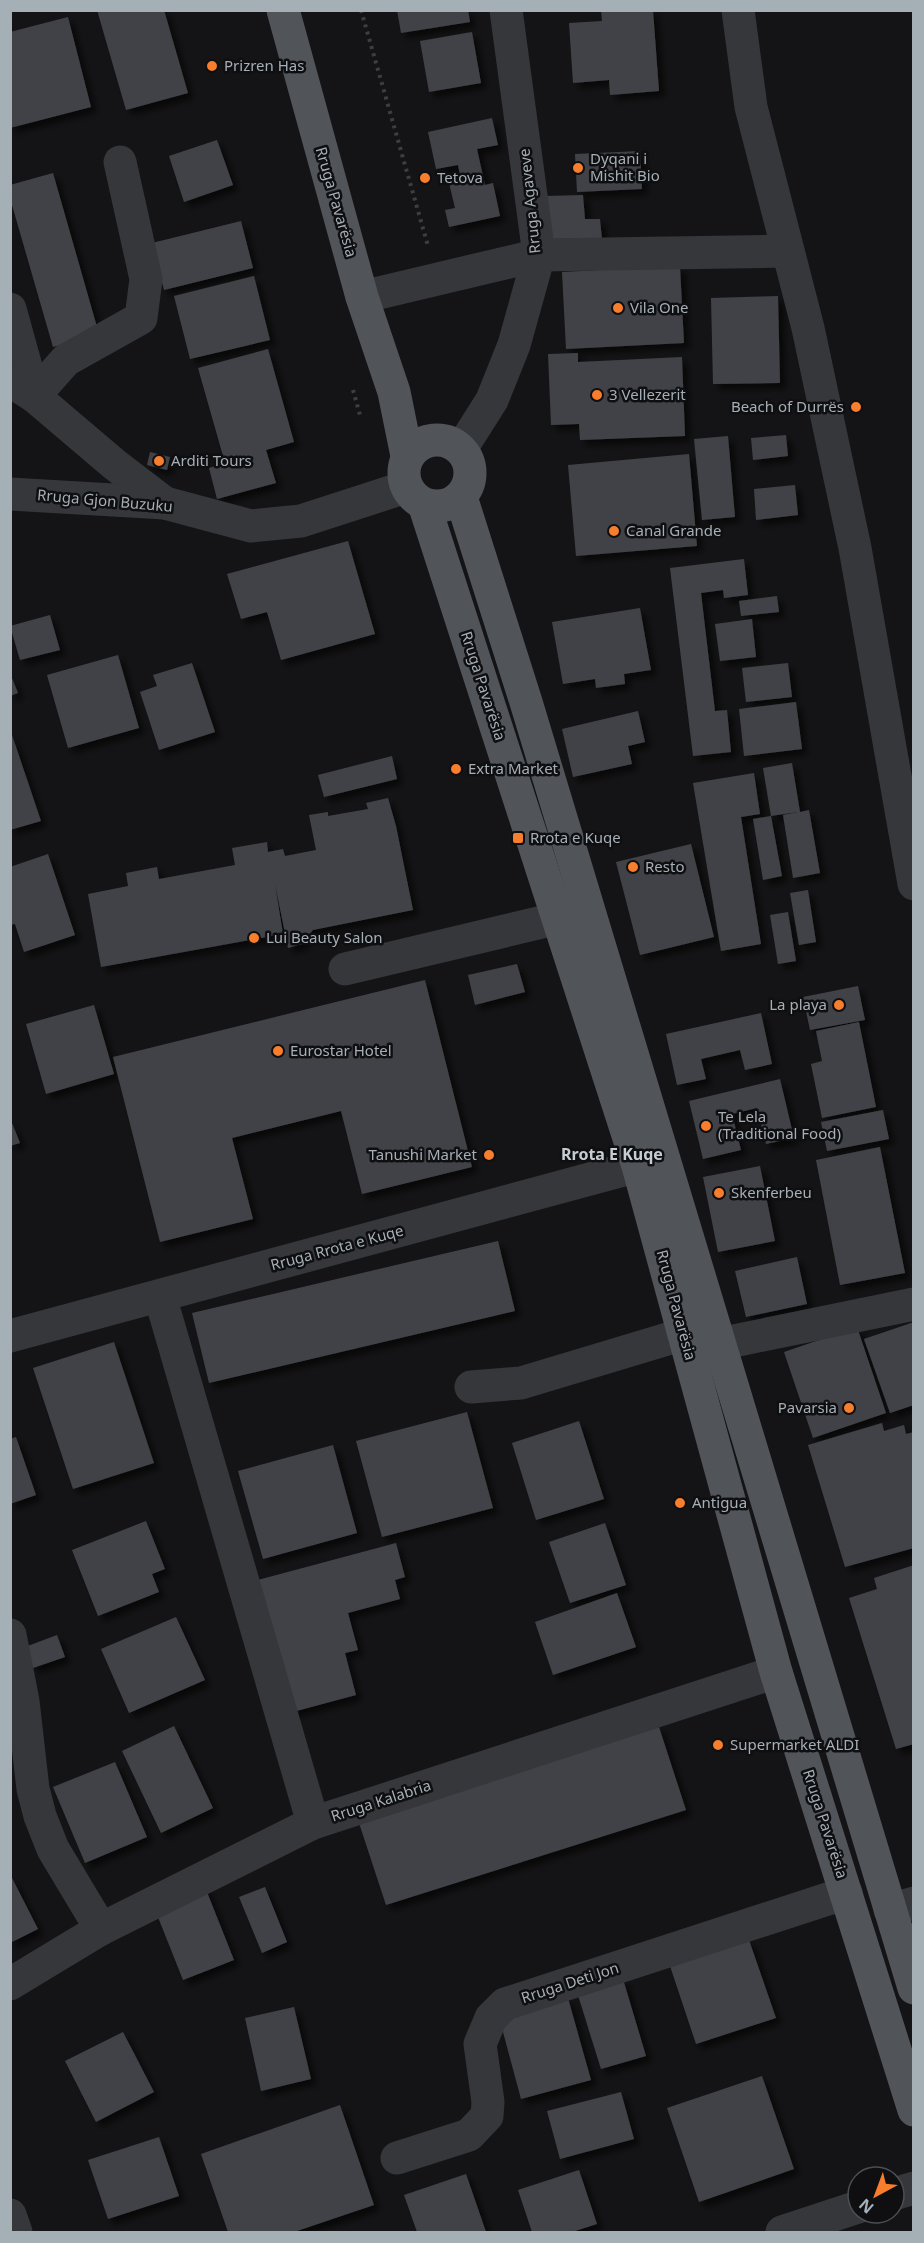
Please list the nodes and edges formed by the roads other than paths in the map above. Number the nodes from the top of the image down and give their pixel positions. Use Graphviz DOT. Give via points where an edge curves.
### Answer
graph roads {
  1 [pos="283,10"];
  2 [pos="506,10"];
  3 [pos="738,10"];
  4 [pos="120,162"];
  5 [pos="788,251"];
  6 [pos="539,255"];
  7 [pos="362,297"];
  8 [pos="10,309"];
  9 [pos="22,388"];
  10 [pos="427,467"];
  11 [pos="10,494"];
  12 [pos="461,497"];
  13 [pos="165,503"];
  14 [pos="914,884"];
  15 [pos="558,918"];
  16 [pos="345,969"];
  17 [pos="651,1163"];
  18 [pos="160,1296"];
  19 [pos="914,1304"];
  20 [pos="684,1334"];
  21 [pos="10,1336"];
  22 [pos="719,1344"];
  23 [pos="471,1387"];
  24 [pos="10,1635"];
  25 [pos="776,1672"];
  26 [pos="314,1823"];
  27 [pos="846,1893"];
  28 [pos="902,1906"];
  29 [pos="101,1929"];
  30 [pos="10,1984"];
  31 [pos="914,1988"];
  32 [pos="914,2110"];
  33 [pos="397,2158"];
  34 [pos="846,2211"];
  35 [pos="10,2216"];
  36 [pos="16,2232"];
  37 [pos="782,2232"];
  1 -- 7 [label="main road, Rruga Pavarësia"];
  2 -- 6 [label="street, Rruga Agaveve"];
  3 -- 5 [label="street" via="751,107"];
  4 -- 9 [label="street" via="146,279 141,318"];
  5 -- 6 [label="street"];
  5 -- 14 [label="street" via="855,548"];
  6 -- 7 [label="street"];
  6 -- 10 [label="street, Rruga Agaveve" via="514,345 492,399"];
  7 -- 10 [label="main road, Rruga Pavarësia" via="394,392"];
  8 -- 9 [label="street"];
  9 -- 13 [label="street"];
  10 -- 12 [label="main road" via="437,507"];
  10 -- 12 [label="main road" via="468,461 471,473"];
  10 -- 13 [label="street, Rruga Gjon Buzuku" via="301,521 251,526"];
  10 -- 15 [label="main road, Rruga Pavarësia"];
  11 -- 13 [label="street, Rruga Gjon Buzuku"];
  12 -- 17 [label="main road, Rruga Pavarësia" via="526,702"];
  15 -- 16 [label="street"];
  15 -- 17 [label="main road, Rruga Pavarësia"];
  17 -- 18 [label="street, Rruga Rrota e Kuqe"];
  17 -- 20 [label="main road, Rruga Pavarësia"];
  17 -- 22 [label="main road, Rruga Pavarësia"];
  18 -- 21 [label="street, Rruga Rrota e Kuqe"];
  18 -- 26 [label="street"];
  19 -- 22 [label="street"];
  20 -- 23 [label="street" via="521,1383"];
  20 -- 25 [label="main road, Rruga Pavarësia"];
  22 -- 28 [label="main road, Rruga Pavarësia"];
  24 -- 29 [label="street" via="40,1816 53,1849"];
  25 -- 26 [label="street, Rruga Kalabria"];
  25 -- 27 [label="main road, Rruga Pavarësia"];
  26 -- 29 [label="street, Rruga Kalabria"];
  27 -- 32 [label="main road, Rruga Pavarësia"];
  27 -- 33 [label="street, Rruga Deti Jon" via="505,2004 491,2018 480,2044 487,2116 470,2135"];
  28 -- 31 [label="main road, Rruga Pavarësia"];
  29 -- 30 [label="street, Rruga Kalabria"];
  34 -- 37 [label="street"];
  35 -- 36 [label="street"];
}
